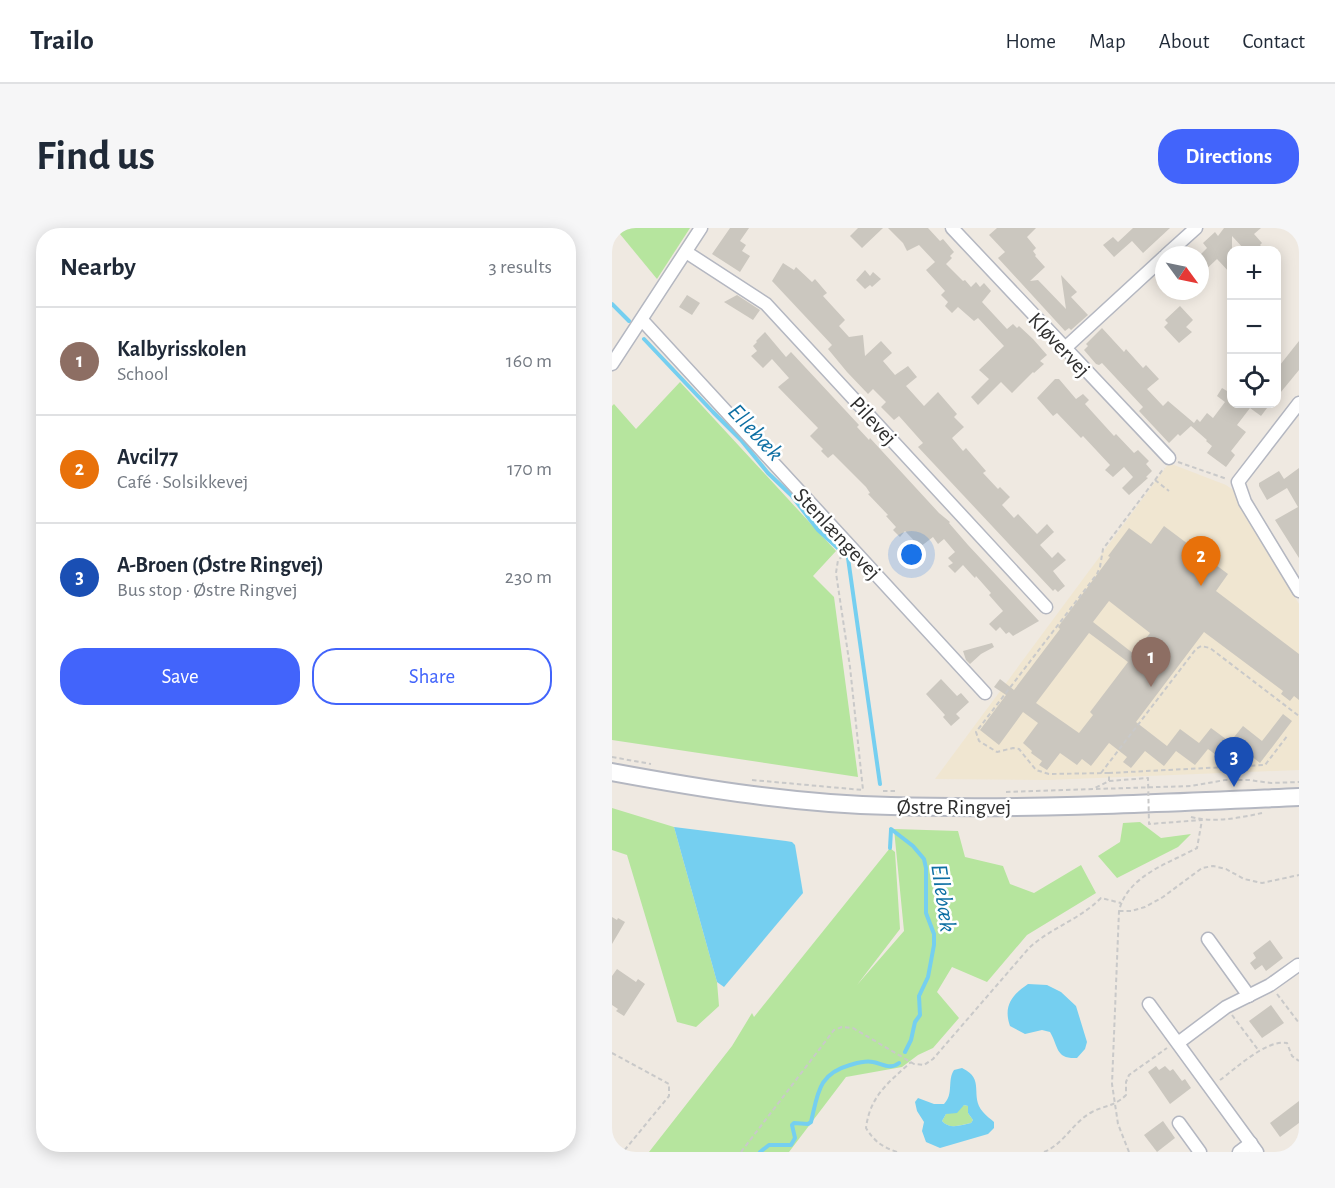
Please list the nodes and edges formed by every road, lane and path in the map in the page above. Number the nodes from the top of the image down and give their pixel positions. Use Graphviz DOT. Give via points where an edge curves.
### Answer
graph roads {
  1 [pos="701,228"];
  2 [pos="952,228"];
  3 [pos="1196,228"];
  4 [pos="1176,246"];
  5 [pos="686,252"];
  6 [pos="1155,265"];
  7 [pos="642,320"];
  8 [pos="1064,349"];
  9 [pos="612,364"];
  10 [pos="1299,403"];
  11 [pos="1169,458"];
  12 [pos="1155,480"];
  13 [pos="1238,482"];
  14 [pos="1169,491"];
  15 [pos="852,548"];
  16 [pos="1299,591"];
  17 [pos="1046,607"];
  18 [pos="985,693"];
  19 [pos="1299,716"];
  20 [pos="1288,735"];
  21 [pos="612,757"];
  22 [pos="657,765"];
  23 [pos="612,772"];
  24 [pos="1101,773"];
  25 [pos="1109,773"];
  26 [pos="747,779"];
  27 [pos="1109,781"];
  28 [pos="1299,782"];
  29 [pos="1093,789"];
  30 [pos="883,791"];
  31 [pos="904,791"];
  32 [pos="1006,792"];
  33 [pos="1299,798"];
  34 [pos="1299,876"];
  35 [pos="1121,903"];
  36 [pos="1119,911"];
  37 [pos="1208,939"];
  38 [pos="1298,964"];
  39 [pos="1270,985"];
  40 [pos="1249,996"];
  41 [pos="1149,1004"];
  42 [pos="1226,1007"];
  43 [pos="1299,1023"];
  44 [pos="1178,1043"];
  45 [pos="1259,1052"];
  46 [pos="612,1053"];
  47 [pos="1299,1060"];
  48 [pos="911,1062"];
  49 [pos="1210,1087"];
  50 [pos="1115,1105"];
  51 [pos="1179,1123"];
  52 [pos="1254,1148"];
  53 [pos="623,1152"];
  54 [pos="741,1152"];
  55 [pos="897,1152"];
  56 [pos="1044,1152"];
  57 [pos="1129,1152"];
  58 [pos="1200,1152"];
  59 [pos="1239,1152"];
  1 -- 5 [label="street"];
  2 -- 8 [label="street, Kløvervej"];
  3 -- 4 [label="street"];
  5 -- 7 [label="street"];
  5 -- 17 [label="street, Pilevej" via="766,304"];
  6 -- 8 [label="street"];
  7 -- 9 [label="street"];
  7 -- 15 [label="street, Stenlængevej"];
  8 -- 11 [label="street, Kløvervej"];
  10 -- 13 [label="street"];
  11 -- 12 [label="path"];
  11 -- 13 [label="path"];
  12 -- 14 [label="path"];
  12 -- 24 [label="path" via="1103,549 1097,574 976,732 979,741 997,752 1019,749 1041,772"];
  13 -- 16 [label="street" via="1245,502"];
  15 -- 18 [label="street, Stenlængevej"];
  15 -- 26 [label="path" via="838,560 836,573 863,790"];
  19 -- 24 [label="path" via="1210,648 1201,646"];
  20 -- 25 [label="path" via="1265,765"];
  21 -- 22 [label="path"];
  23 -- 33 [label="street, Østre Ringvej" via="811,802 890,806 1068,806"];
  24 -- 25 [label="path"];
  25 -- 27 [label="path"];
  27 -- 29 [label="path"];
  27 -- 35 [label="path, bridge" via="1148,778 1149,825 1202,820 1197,848 1141,878 1128,889"];
  28 -- 29 [label="path" via="1225,780 1191,786"];
  29 -- 32 [label="path"];
  30 -- 31 [label="path"];
  34 -- 36 [label="path" via="1262,883 1226,869 1202,868 1145,907"];
  35 -- 36 [label="path"];
  35 -- 48 [label="path" via="1101,898 1088,911 1045,934 1005,974 933,1059 924,1065"];
  36 -- 50 [label="path" via="1112,1066"];
  37 -- 40 [label="street"];
  38 -- 39 [label="street"];
  39 -- 40 [label="street"];
  39 -- 43 [label="path"];
  40 -- 42 [label="street"];
  41 -- 44 [label="street"];
  42 -- 44 [label="street"];
  42 -- 45 [label="path"];
  44 -- 49 [label="street"];
  44 -- 50 [label="path" via="1129,1075 1126,1095"];
  45 -- 47 [label="path" via="1280,1041 1287,1042 1292,1056"];
  45 -- 49 [label="path"];
  46 -- 53 [label="path" via="669,1084 669,1096"];
  48 -- 54 [label="path" via="853,1028 834,1030"];
  48 -- 55 [label="path" via="876,1096 868,1112 866,1128 873,1139"];
  49 -- 52 [label="street"];
  50 -- 56 [label="path" via="1079,1120"];
  50 -- 57 [label="path"];
  51 -- 58 [label="street"];
  52 -- 59 [label="street"];
}
